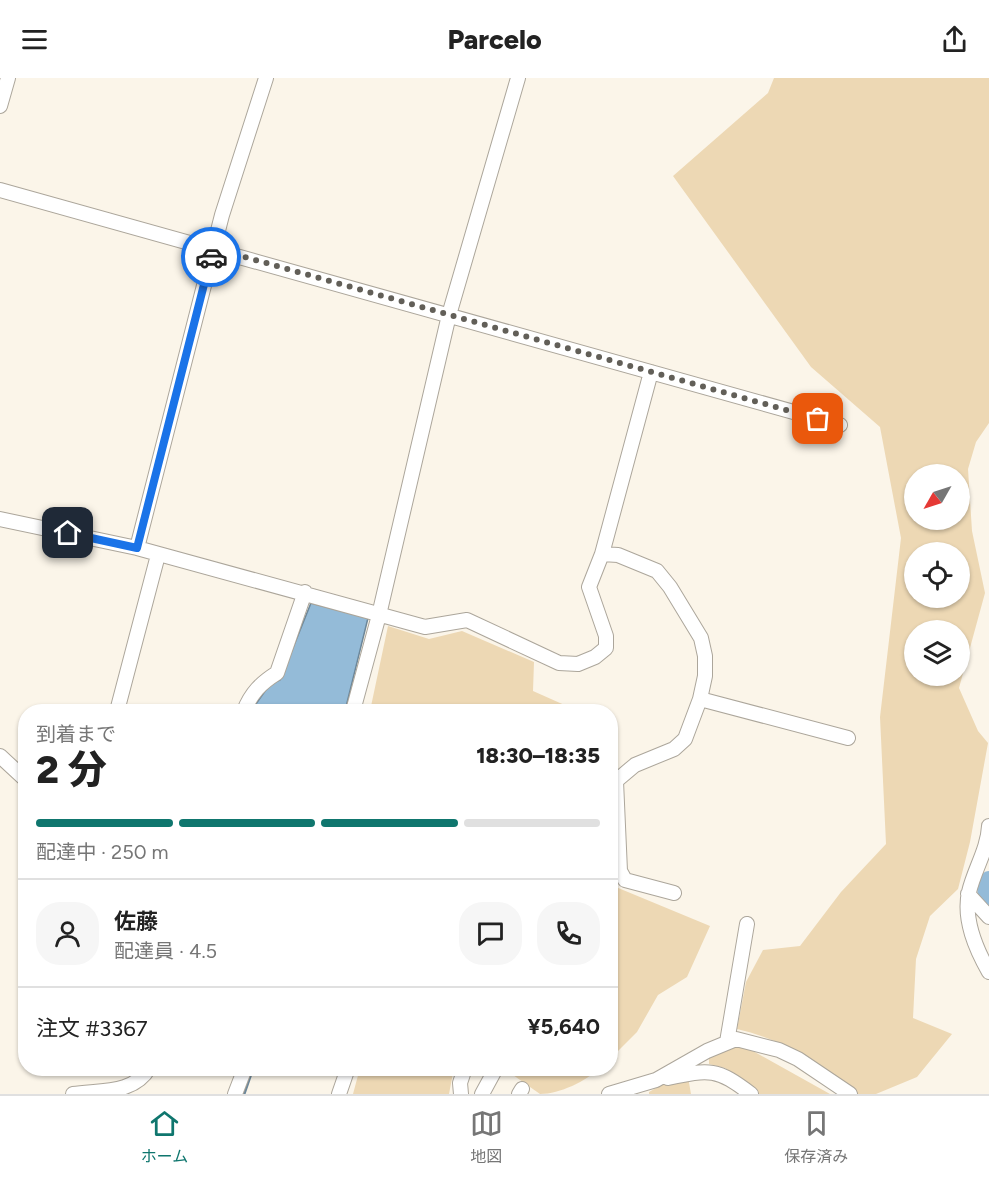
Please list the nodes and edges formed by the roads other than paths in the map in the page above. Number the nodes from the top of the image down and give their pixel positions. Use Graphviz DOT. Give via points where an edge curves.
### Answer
graph roads {
  1 [pos="8,78"];
  2 [pos="266,78"];
  3 [pos="518,78"];
  4 [pos="0,106"];
  5 [pos="0,190"];
  6 [pos="213,248"];
  7 [pos="449,315"];
  8 [pos="651,372"];
  9 [pos="840,425"];
  10 [pos="0,519"];
  11 [pos="137,548"];
  12 [pos="602,554"];
  13 [pos="158,555"];
  14 [pos="304,592"];
  15 [pos="379,615"];
  16 [pos="700,699"];
  17 [pos="119,704"];
  18 [pos="247,704"];
  19 [pos="355,704"];
  20 [pos="848,738"];
  21 [pos="0,756"];
  22 [pos="18,773"];
  23 [pos="618,779"];
  24 [pos="618,826"];
  25 [pos="989,826"];
  26 [pos="674,893"];
  27 [pos="968,894"];
  28 [pos="989,917"];
  29 [pos="747,924"];
  30 [pos="989,972"];
  31 [pos="728,1042"];
  32 [pos="144,1076"];
  33 [pos="241,1076"];
  34 [pos="345,1076"];
  35 [pos="351,1076"];
  36 [pos="462,1076"];
  37 [pos="492,1076"];
  38 [pos="656,1080"];
  39 [pos="73,1094"];
  40 [pos="235,1094"];
  41 [pos="339,1094"];
  42 [pos="346,1094"];
  43 [pos="461,1094"];
  44 [pos="482,1094"];
  45 [pos="609,1094"];
  46 [pos="751,1094"];
  47 [pos="850,1094"];
  1 -- 4 [label="street"];
  2 -- 6 [label="street"];
  3 -- 7 [label="street"];
  5 -- 6 [label="street"];
  6 -- 7 [label="street"];
  6 -- 11 [label="street"];
  7 -- 8 [label="street"];
  7 -- 15 [label="street"];
  8 -- 9 [label="street"];
  8 -- 12 [label="street"];
  10 -- 11 [label="street"];
  11 -- 13 [label="street"];
  12 -- 15 [label="street" via="589,587 606,636 606,648 578,664 559,663 467,620 425,627"];
  12 -- 16 [label="street" via="618,555 657,571 670,587 701,638 705,676"];
  13 -- 14 [label="street"];
  13 -- 17 [label="street"];
  14 -- 15 [label="street"];
  14 -- 18 [label="street" via="277,673 262,682"];
  15 -- 19 [label="street"];
  16 -- 20 [label="street"];
  16 -- 23 [label="street" via="686,739 674,749 635,765"];
  21 -- 22 [label="street"];
  24 -- 26 [label="street" via="624,880"];
  25 -- 27 [label="street" via="989,837"];
  27 -- 28 [label="street"];
  27 -- 30 [label="street" via="972,937"];
  29 -- 31 [label="street"];
  31 -- 38 [label="street"];
  31 -- 47 [label="street" via="736,1039 779,1050"];
  32 -- 39 [label="street" via="133,1087"];
  33 -- 40 [label="street"];
  34 -- 41 [label="street"];
  35 -- 42 [label="street"];
  36 -- 43 [label="street"];
  37 -- 44 [label="street"];
  38 -- 45 [label="street"];
  38 -- 46 [label="street" via="713,1072 728,1076"];
}
